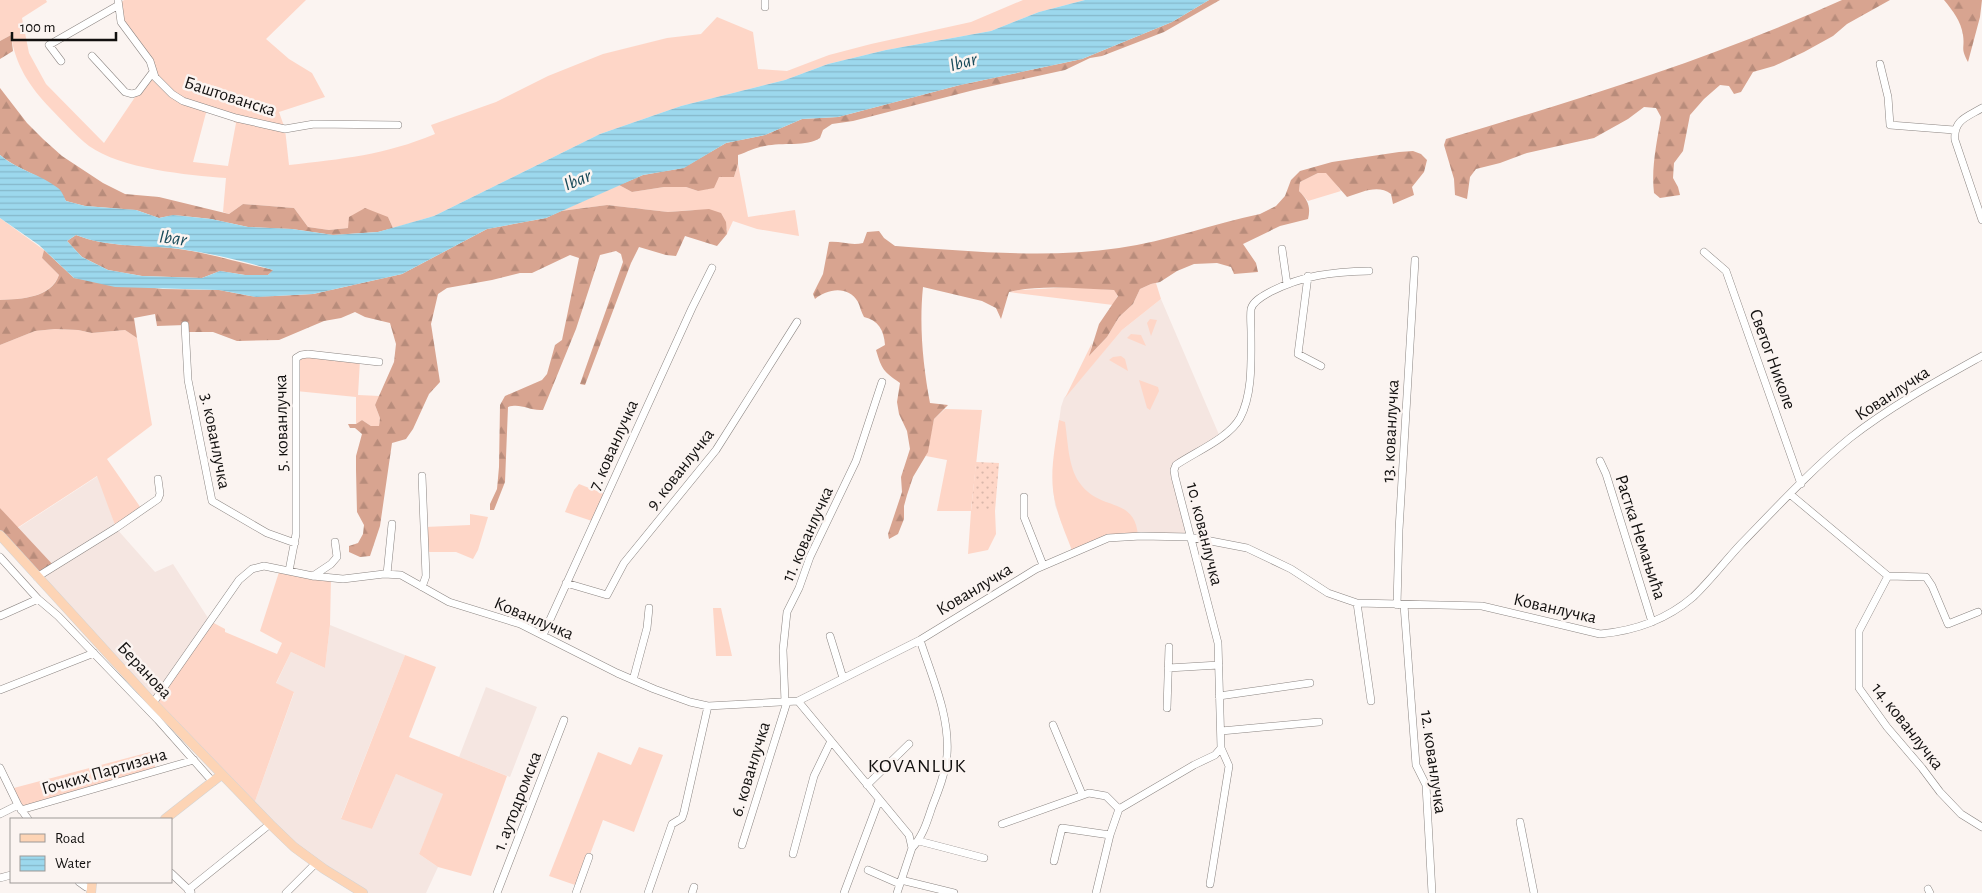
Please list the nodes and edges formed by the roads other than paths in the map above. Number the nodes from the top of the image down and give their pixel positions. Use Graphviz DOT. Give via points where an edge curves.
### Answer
graph roads {
  1 [pos="118,3"];
  2 [pos="92,56"];
  3 [pos="61,61"];
  4 [pos="1880,64"];
  5 [pos="152,72"];
  6 [pos="1982,108"];
  7 [pos="398,125"];
  8 [pos="1954,130"];
  9 [pos="1982,220"];
  10 [pos="1282,249"];
  11 [pos="1704,252"];
  12 [pos="1415,260"];
  13 [pos="712,268"];
  14 [pos="1369,271"];
  15 [pos="1308,276"];
  16 [pos="1287,284"];
  17 [pos="797,322"];
  18 [pos="185,324"];
  19 [pos="1982,356"];
  20 [pos="379,362"];
  21 [pos="1321,366"];
  22 [pos="882,382"];
  23 [pos="1600,461"];
  24 [pos="422,476"];
  25 [pos="158,479"];
  26 [pos="1801,484"];
  27 [pos="1791,495"];
  28 [pos="1024,498"];
  29 [pos="392,524"];
  30 [pos="0,535"];
  31 [pos="1190,537"];
  32 [pos="335,542"];
  33 [pos="295,543"];
  34 [pos="0,557"];
  35 [pos="1043,565"];
  36 [pos="289,571"];
  37 [pos="386,574"];
  38 [pos="313,576"];
  39 [pos="1888,576"];
  40 [pos="37,577"];
  41 [pos="566,583"];
  42 [pos="422,587"];
  43 [pos="55,598"];
  44 [pos="38,599"];
  45 [pos="1357,603"];
  46 [pos="1400,605"];
  47 [pos="47,606"];
  48 [pos="649,608"];
  49 [pos="1978,612"];
  50 [pos="0,616"];
  51 [pos="1652,622"];
  52 [pos="543,635"];
  53 [pos="830,636"];
  54 [pos="920,640"];
  55 [pos="1169,647"];
  56 [pos="94,653"];
  57 [pos="1219,665"];
  58 [pos="1168,668"];
  59 [pos="843,678"];
  60 [pos="633,680"];
  61 [pos="1310,683"];
  62 [pos="0,690"];
  63 [pos="1219,696"];
  64 [pos="1371,700"];
  65 [pos="786,702"];
  66 [pos="798,702"];
  67 [pos="153,703"];
  68 [pos="708,706"];
  69 [pos="1167,708"];
  70 [pos="564,720"];
  71 [pos="1319,722"];
  72 [pos="1053,725"];
  73 [pos="1221,731"];
  74 [pos="831,741"];
  75 [pos="909,744"];
  76 [pos="1221,748"];
  77 [pos="194,760"];
  78 [pos="0,768"];
  79 [pos="221,774"];
  80 [pos="213,782"];
  81 [pos="867,785"];
  82 [pos="1082,794"];
  83 [pos="879,800"];
  84 [pos="19,808"];
  85 [pos="1119,808"];
  86 [pos="0,814"];
  87 [pos="27,818"];
  88 [pos="166,818"];
  89 [pos="1520,822"];
  90 [pos="270,824"];
  91 [pos="1002,824"];
  92 [pos="1982,827"];
  93 [pos="1110,835"];
  94 [pos="919,841"];
  95 [pos="742,845"];
  96 [pos="912,848"];
  97 [pos="793,854"];
  98 [pos="589,857"];
  99 [pos="984,858"];
  100 [pos="1054,861"];
  101 [pos="316,863"];
  102 [pos="868,870"];
  103 [pos="172,874"];
  104 [pos="901,882"];
  105 [pos="80,883"];
  106 [pos="1210,884"];
  107 [pos="91,888"];
  108 [pos="190,891"];
  109 [pos="286,893"];
  110 [pos="363,893"];
  111 [pos="497,893"];
  112 [pos="576,893"];
  113 [pos="648,893"];
  114 [pos="844,893"];
  115 [pos="897,893"];
  116 [pos="954,893"];
  117 [pos="1096,893"];
  118 [pos="1432,893"];
  119 [pos="1534,893"];
  1 -- 3 [label="street, Баштованска" via="49,44"];
  1 -- 5 [label="street, Баштованска" via="121,22 145,52"];
  2 -- 5 [label="street" via="125,92 132,94 138,92"];
  4 -- 8 [label="street" via="1888,97 1890,125"];
  5 -- 7 [label="street, Баштованска" via="183,100 259,124 285,129 314,124"];
  6 -- 8 [label="street" via="1963,119"];
  8 -- 9 [label="street"];
  10 -- 16 [label="street"];
  11 -- 26 [label="street, Светог Николе" via="1726,271"];
  12 -- 46 [label="street, 13. кованлучка" via="1399,530"];
  13 -- 41 [label="street, 7. кованлучка"];
  14 -- 15 [label="street, 10. кованлучка"];
  15 -- 16 [label="street, 10. кованлучка"];
  15 -- 21 [label="street" via="1298,354"];
  16 -- 31 [label="street, 10. кованлучка" via="1260,297 1251,308 1251,367 1247,401 1239,420 1220,437 1176,465 1174,470"];
  17 -- 41 [label="street, 9. кованлучка" via="716,450 624,563 607,595"];
  18 -- 33 [label="street, 3. кованлучка" via="188,380 212,501 268,533"];
  19 -- 26 [label="street, Кованлучка" via="1912,395 1858,433"];
  20 -- 33 [label="street, 5. кованлучка" via="308,354 296,358"];
  22 -- 65 [label="street, 11. кованлучка" via="856,461 787,612 783,650"];
  23 -- 51 [label="street, Растка Немањића"];
  24 -- 42 [label="street" via="426,576"];
  25 -- 40 [label="street" via="158,498"];
  26 -- 27 [label="street, Кованлучка"];
  27 -- 39 [label="street"];
  27 -- 51 [label="street, Кованлучка" via="1693,596 1673,612"];
  28 -- 35 [label="street" via="1024,517"];
  29 -- 37 [label="street"];
  30 -- 40 [label="main road, Беранова"];
  31 -- 35 [label="street, Кованлучка" via="1108,538"];
  31 -- 45 [label="street, Кованлучка" via="1247,548 1291,568 1328,593"];
  31 -- 57 [label="street, 10. кованлучка" via="1216,633"];
  32 -- 38 [label="street" via="337,557"];
  33 -- 36 [label="street, 5. кованлучка"];
  34 -- 44 [label="street, Беранова"];
  35 -- 54 [label="street, Кованлучка"];
  36 -- 38 [label="street, Кованлучка"];
  36 -- 67 [label="street, Кованлучка" via="270,566 258,567 239,580"];
  37 -- 38 [label="street, Кованлучка" via="343,579"];
  37 -- 42 [label="street, Кованлучка" via="401,575"];
  39 -- 49 [label="street" via="1926,577 1948,624"];
  39 -- 92 [label="street, 14. кованлучка" via="1858,631 1859,688 1940,792 1961,814"];
  40 -- 43 [label="main road, Беранова"];
  41 -- 52 [label="street, 7. кованлучка"];
  42 -- 52 [label="street, Кованлучка" via="449,602 520,624"];
  43 -- 47 [label="street"];
  43 -- 67 [label="main road, Беранова"];
  44 -- 47 [label="street, Беранова"];
  44 -- 50 [label="street"];
  45 -- 46 [label="street, Кованлучка"];
  45 -- 64 [label="street"];
  46 -- 51 [label="street, Кованлучка" via="1482,606 1600,634 1635,629"];
  46 -- 118 [label="street, 12. кованлучка" via="1416,765 1426,785"];
  47 -- 56 [label="street, Беранова"];
  48 -- 60 [label="street"];
  52 -- 60 [label="street, Кованлучка"];
  53 -- 59 [label="street"];
  54 -- 59 [label="street, Кованлучка"];
  54 -- 94 [label="street" via="940,703 947,757"];
  55 -- 58 [label="street"];
  56 -- 62 [label="street"];
  56 -- 77 [label="street, Беранова"];
  57 -- 58 [label="street"];
  57 -- 63 [label="street, 10. кованлучка"];
  58 -- 69 [label="street"];
  59 -- 66 [label="street, Кованлучка"];
  60 -- 68 [label="street, Кованлучка"];
  61 -- 63 [label="street"];
  63 -- 73 [label="street, 10. кованлучка"];
  65 -- 66 [label="street, Кованлучка"];
  65 -- 68 [label="street, Кованлучка"];
  65 -- 95 [label="street, 6. кованлучка"];
  66 -- 74 [label="street"];
  67 -- 79 [label="main road, Беранова"];
  68 -- 113 [label="street" via="684,812 682,818 672,824"];
  70 -- 111 [label="street, 1. аутодромска"];
  71 -- 73 [label="street"];
  72 -- 82 [label="street"];
  73 -- 76 [label="street, 10. кованлучка"];
  74 -- 81 [label="street"];
  74 -- 97 [label="street" via="814,776"];
  75 -- 81 [label="street"];
  76 -- 85 [label="street" via="1215,755"];
  76 -- 106 [label="street, 10. кованлучка" via="1229,766"];
  77 -- 80 [label="street, Беранова"];
  77 -- 84 [label="street, Гочких Партизана"];
  78 -- 84 [label="street"];
  79 -- 80 [label="main road"];
  79 -- 90 [label="main road, Беранова"];
  80 -- 88 [label="main road"];
  81 -- 83 [label="street"];
  82 -- 85 [label="street" via="1089,792 1106,796"];
  82 -- 91 [label="street"];
  83 -- 96 [label="street" via="909,836"];
  83 -- 114 [label="street"];
  84 -- 86 [label="street, Гочких Партизана"];
  84 -- 87 [label="street"];
  85 -- 93 [label="street"];
  89 -- 119 [label="street"];
  90 -- 101 [label="main road, Беранова"];
  90 -- 108 [label="street"];
  93 -- 100 [label="street" via="1062,828"];
  93 -- 117 [label="street"];
  94 -- 96 [label="street"];
  94 -- 99 [label="street"];
  96 -- 104 [label="street"];
  98 -- 112 [label="street"];
  101 -- 109 [label="street"];
  101 -- 110 [label="main road, Беранова"];
  102 -- 104 [label="street"];
  103 -- 108 [label="street"];
  104 -- 115 [label="street"];
  104 -- 116 [label="street"];
  105 -- 107 [label="street"];
}
